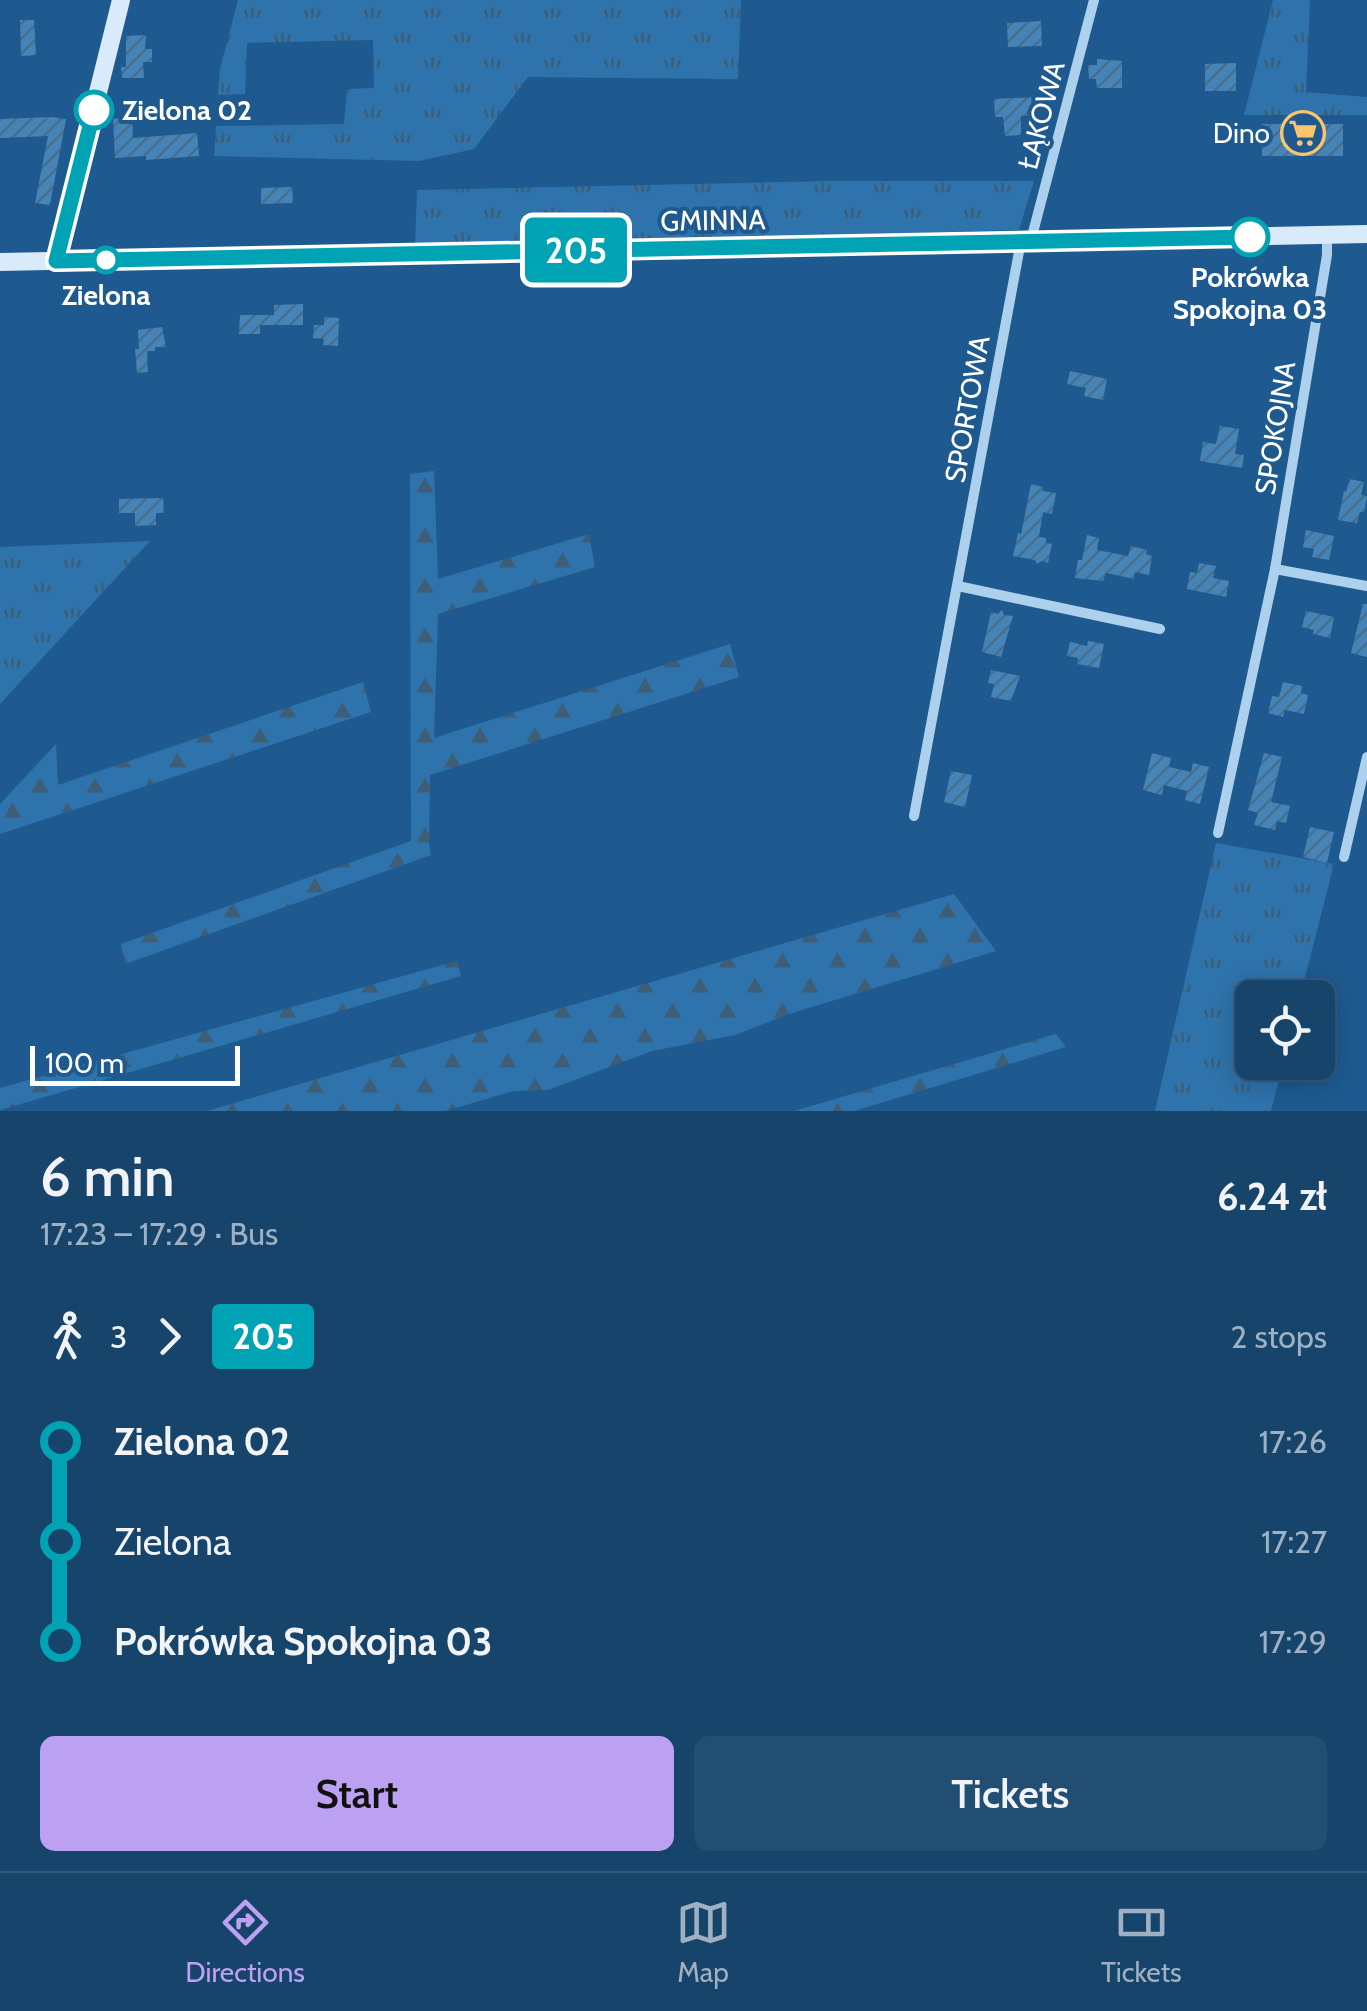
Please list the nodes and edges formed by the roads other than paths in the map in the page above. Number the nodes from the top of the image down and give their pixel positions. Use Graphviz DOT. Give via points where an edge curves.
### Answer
graph roads {
  1 [pos="121,0"];
  2 [pos="1094,0"];
  3 [pos="1367,234"];
  4 [pos="1327,235"];
  5 [pos="1026,241"];
  6 [pos="56,261"];
  7 [pos="0,262"];
  8 [pos="1275,570"];
  9 [pos="958,586"];
  10 [pos="1367,586"];
  11 [pos="1160,629"];
  12 [pos="1367,757"];
  13 [pos="914,816"];
  14 [pos="1218,832"];
  15 [pos="1344,857"];
  1 -- 6 [label="main road"];
  2 -- 5 [label="street, ŁĄKOWA"];
  3 -- 4 [label="main road, GMINNA"];
  4 -- 5 [label="main road, GMINNA"];
  4 -- 8 [label="street, SPOKOJNA"];
  5 -- 6 [label="main road, GMINNA"];
  5 -- 9 [label="street, SPORTOWA"];
  6 -- 7 [label="main road, GMINNA"];
  8 -- 10 [label="street"];
  8 -- 14 [label="street, SPOKOJNA"];
  9 -- 11 [label="street"];
  9 -- 13 [label="street, SPORTOWA"];
  12 -- 15 [label="street"];
}
